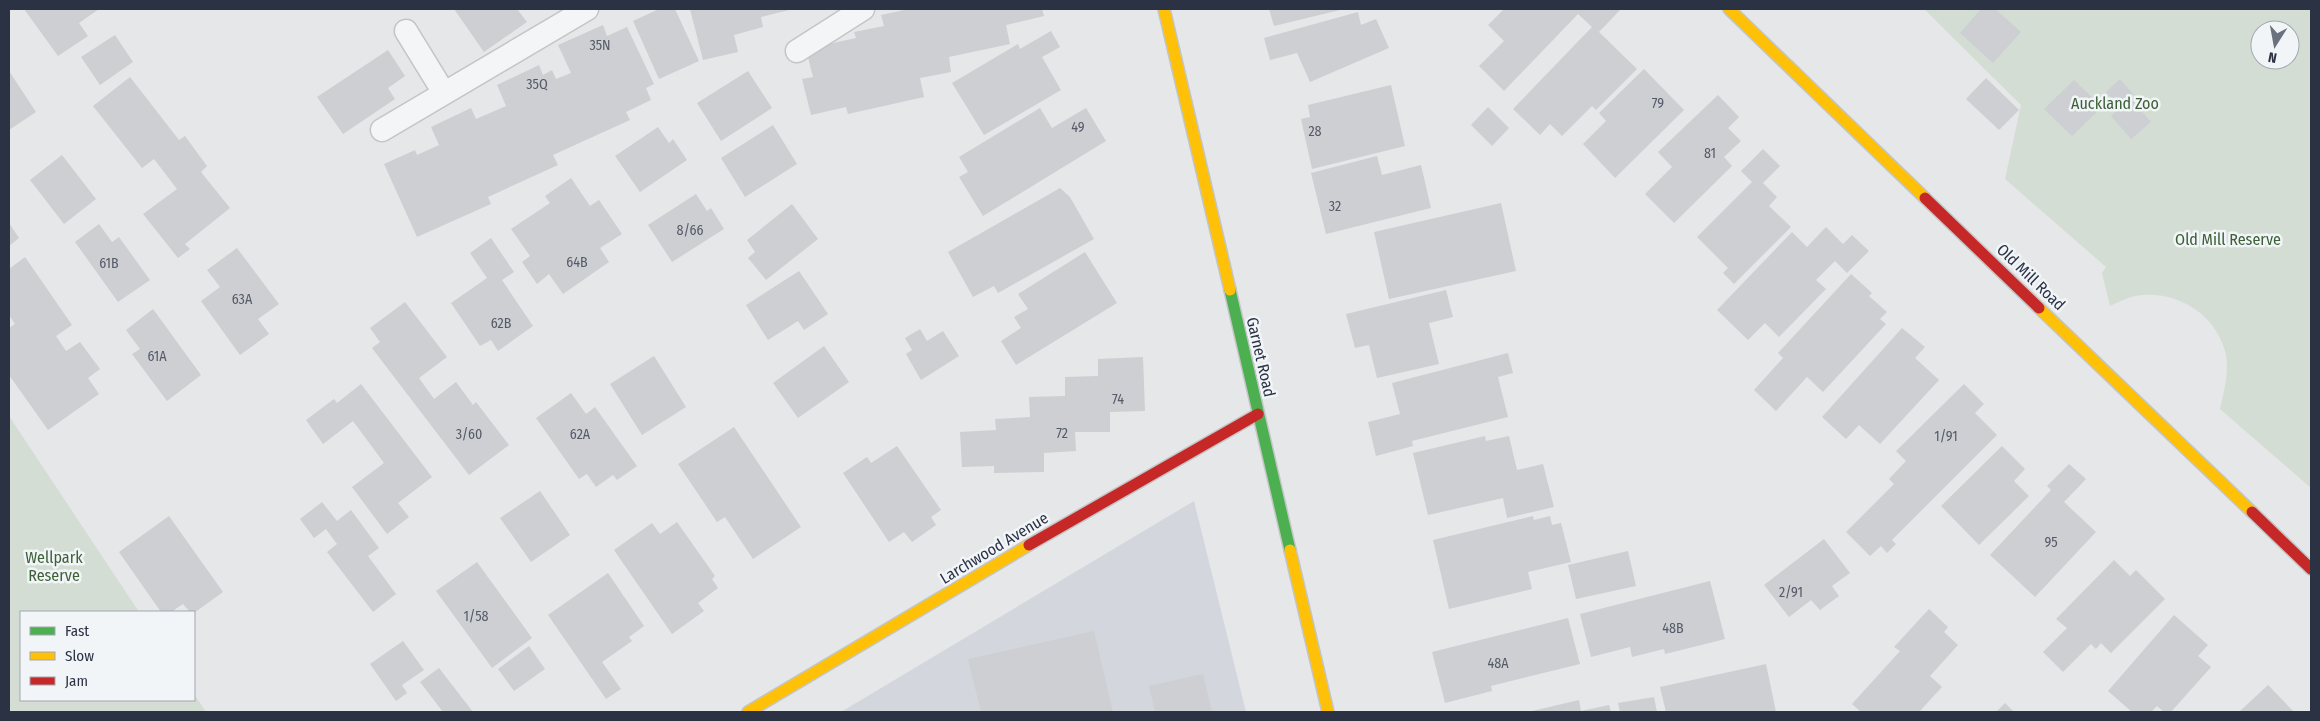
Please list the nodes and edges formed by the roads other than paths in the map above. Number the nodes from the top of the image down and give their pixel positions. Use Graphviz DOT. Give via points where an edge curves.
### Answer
graph roads {
  1 [pos="587,9"];
  2 [pos="863,9"];
  3 [pos="1164,9"];
  4 [pos="1729,9"];
  5 [pos="406,31"];
  6 [pos="798,51"];
  7 [pos="444,93"];
  8 [pos="382,130"];
  9 [pos="1258,414"];
  10 [pos="2311,569"];
  11 [pos="748,712"];
  12 [pos="1328,712"];
  1 -- 7 [label="lane"];
  2 -- 6 [label="lane"];
  3 -- 9 [label="main road, Garnet Road"];
  4 -- 10 [label="main road, Old Mill Road"];
  5 -- 7 [label="lane"];
  7 -- 8 [label="lane"];
  9 -- 11 [label="main road, Larchwood Avenue"];
  9 -- 12 [label="main road, Garnet Road"];
}
